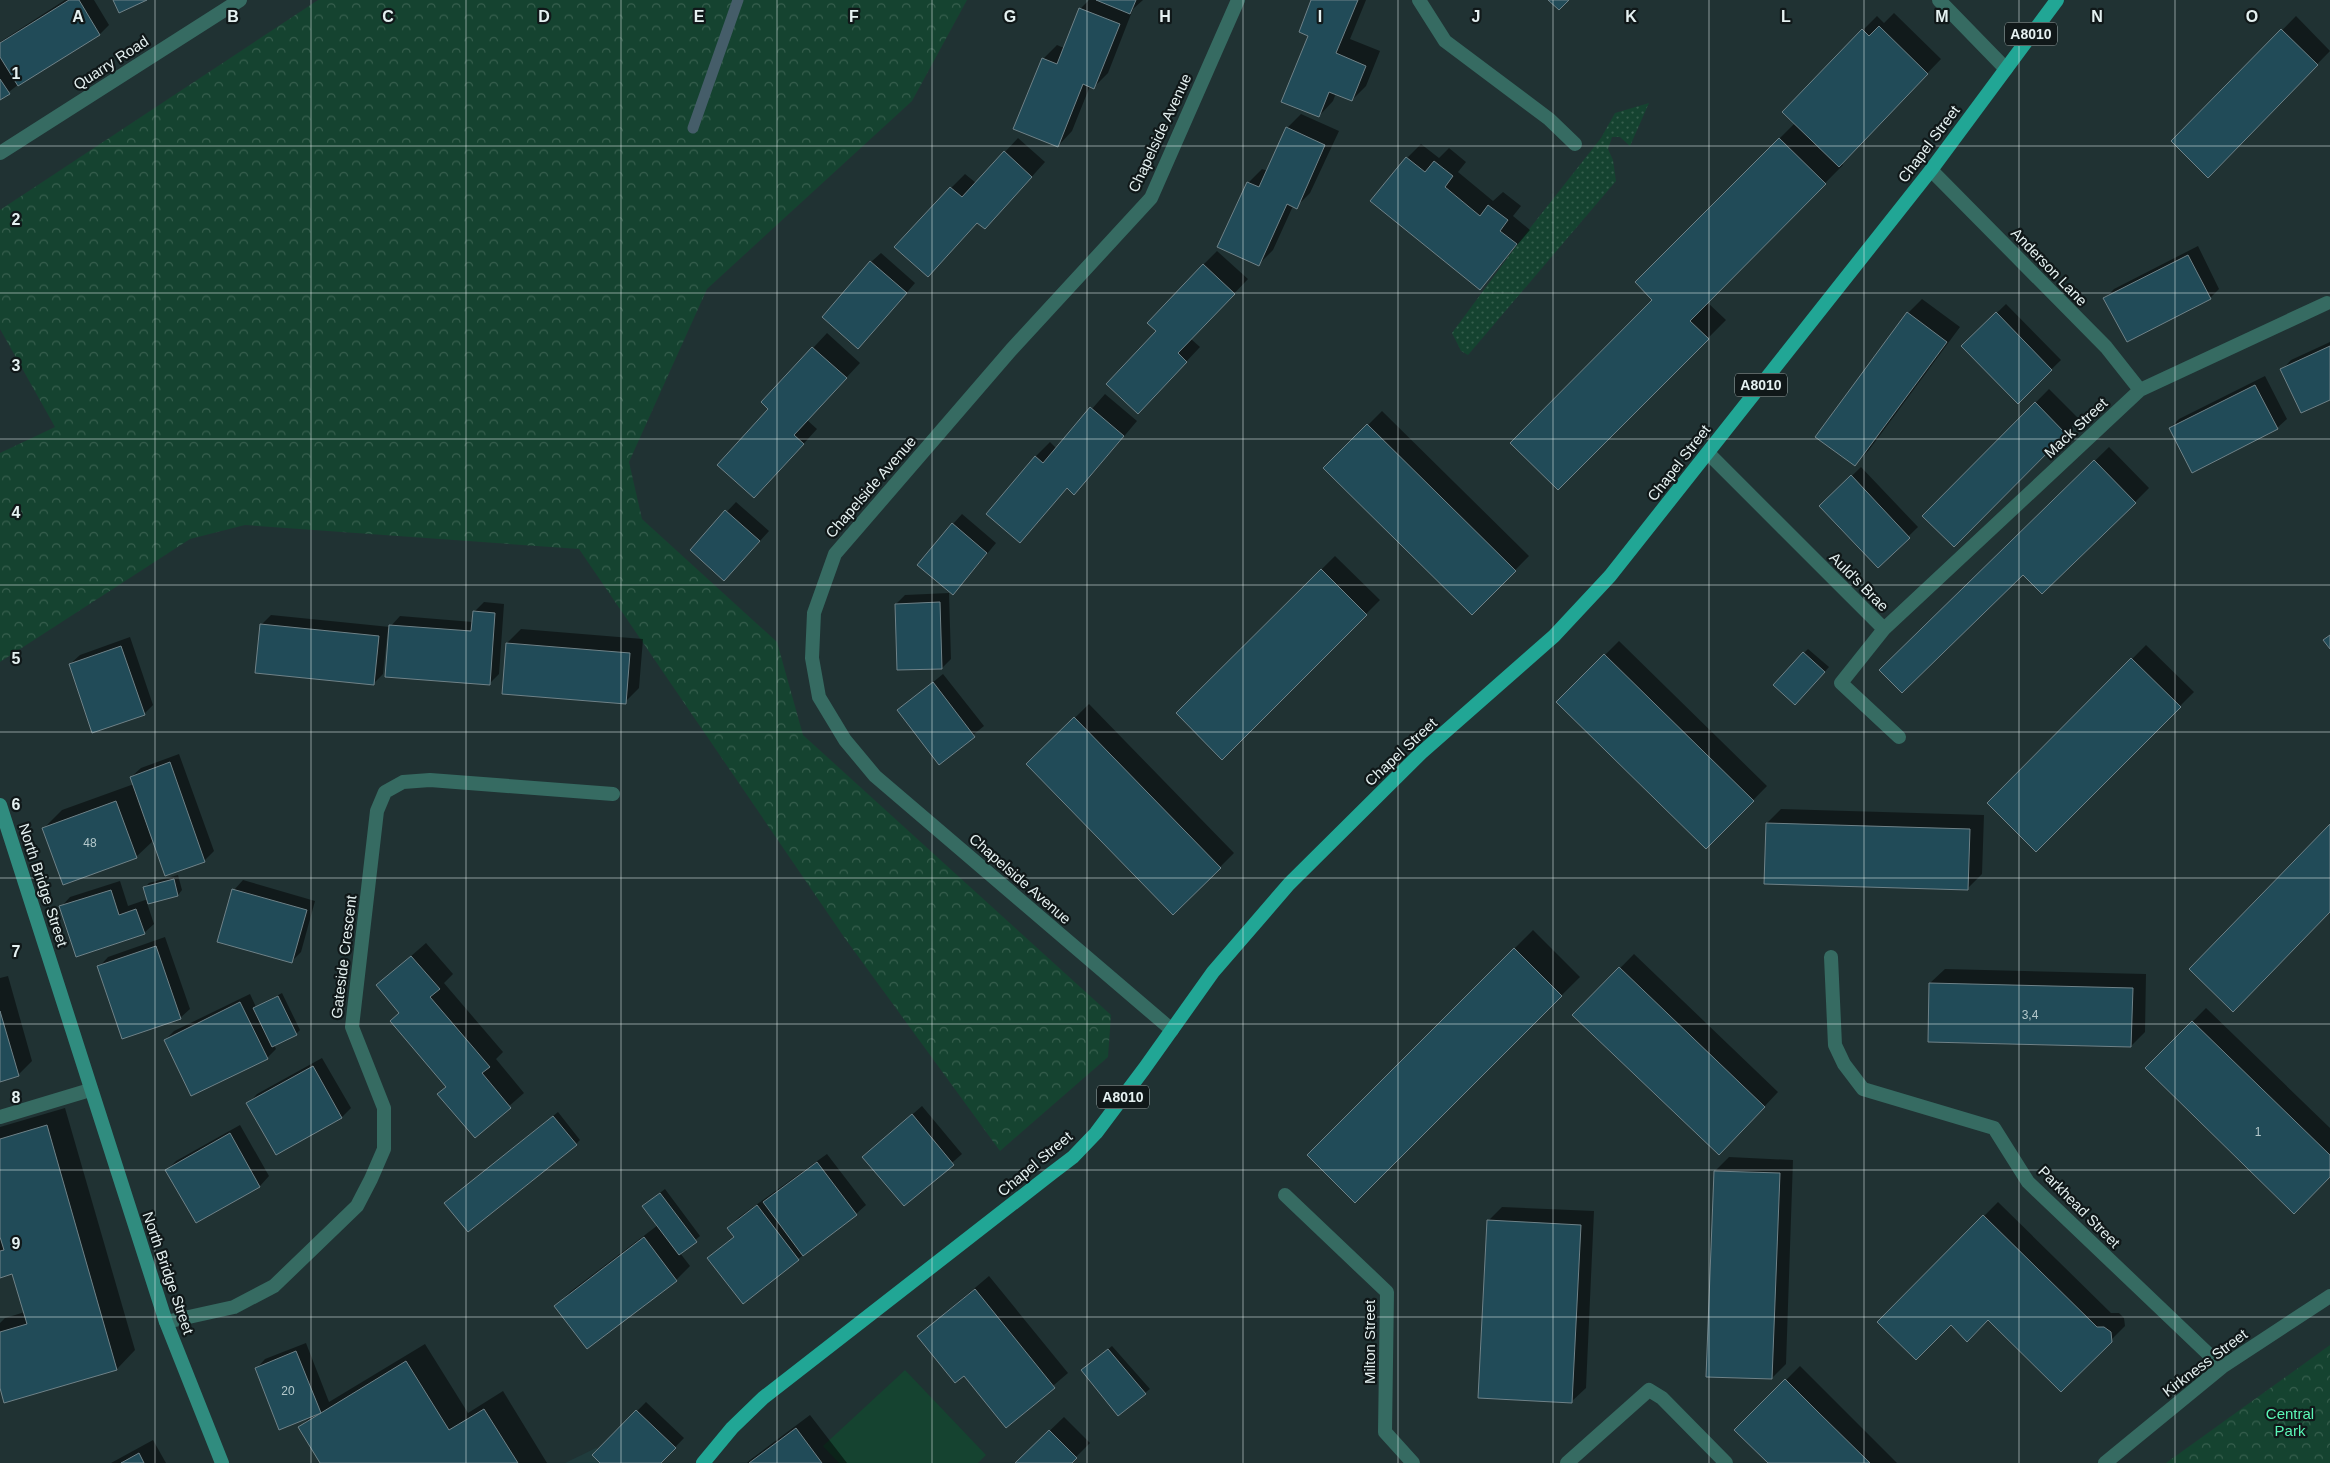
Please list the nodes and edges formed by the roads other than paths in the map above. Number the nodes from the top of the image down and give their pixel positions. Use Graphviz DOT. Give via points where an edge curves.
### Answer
graph roads {
  1 [pos="240,0"];
  2 [pos="1238,0"];
  3 [pos="1419,0"];
  4 [pos="1940,0"];
  5 [pos="2057,0"];
  6 [pos="2006,69"];
  7 [pos="1575,144"];
  8 [pos="0,153"];
  9 [pos="1931,170"];
  10 [pos="2327,303"];
  11 [pos="2140,390"];
  12 [pos="1708,453"];
  13 [pos="1884,630"];
  14 [pos="1899,737"];
  15 [pos="612,794"];
  16 [pos="0,805"];
  17 [pos="1832,957"];
  18 [pos="1172,1030"];
  19 [pos="90,1090"];
  20 [pos="0,1117"];
  21 [pos="1285,1195"];
  22 [pos="2330,1296"];
  23 [pos="166,1322"];
  24 [pos="2222,1367"];
  25 [pos="222,1463"];
  26 [pos="703,1463"];
  27 [pos="1413,1463"];
  28 [pos="1567,1463"];
  29 [pos="1726,1463"];
  30 [pos="2105,1463"];
  1 -- 8 [label="street, Quarry Road"];
  2 -- 18 [label="street, Chapelside Avenue" via="1151,198 1011,350 835,554 814,613 812,658 819,697 845,740 875,776"];
  3 -- 7 [label="street" via="1444,41 1549,119"];
  4 -- 6 [label="street"];
  5 -- 6 [label="main road, Chapel Street / A8010"];
  6 -- 9 [label="main road, Chapel Street / A8010"];
  9 -- 11 [label="street, Anderson Lane" via="2106,347"];
  9 -- 12 [label="main road, Chapel Street / A8010"];
  10 -- 11 [label="street, Mack Street"];
  11 -- 13 [label="street, Mack Street"];
  12 -- 13 [label="street, Auld's Brae"];
  12 -- 18 [label="main road, Chapel Street / A8010" via="1610,576 1554,636 1421,753 1289,884 1213,972"];
  13 -- 14 [label="street, Auld's Brae" via="1841,683"];
  15 -- 23 [label="street, Gateside Crescent" via="430,780 403,782 385,792 377,811 352,1027 384,1108 384,1149 357,1206 274,1286 234,1307"];
  16 -- 19 [label="main road, North Bridge Street"];
  17 -- 24 [label="street, Parkhead Street" via="1835,1045 1844,1064 1863,1089 1994,1128 2028,1182"];
  18 -- 26 [label="main road, Chapel Street / A8010" via="1116,1108 1073,1157 763,1398"];
  19 -- 20 [label="street"];
  19 -- 23 [label="main road, North Bridge Street"];
  21 -- 27 [label="street, Milton Street" via="1387,1292 1385,1432"];
  22 -- 24 [label="street, Kirkness Street"];
  23 -- 25 [label="main road, North Bridge Street"];
  24 -- 30 [label="street, Kirkness Street"];
  28 -- 29 [label="street" via="1649,1390 1662,1398"];
}
